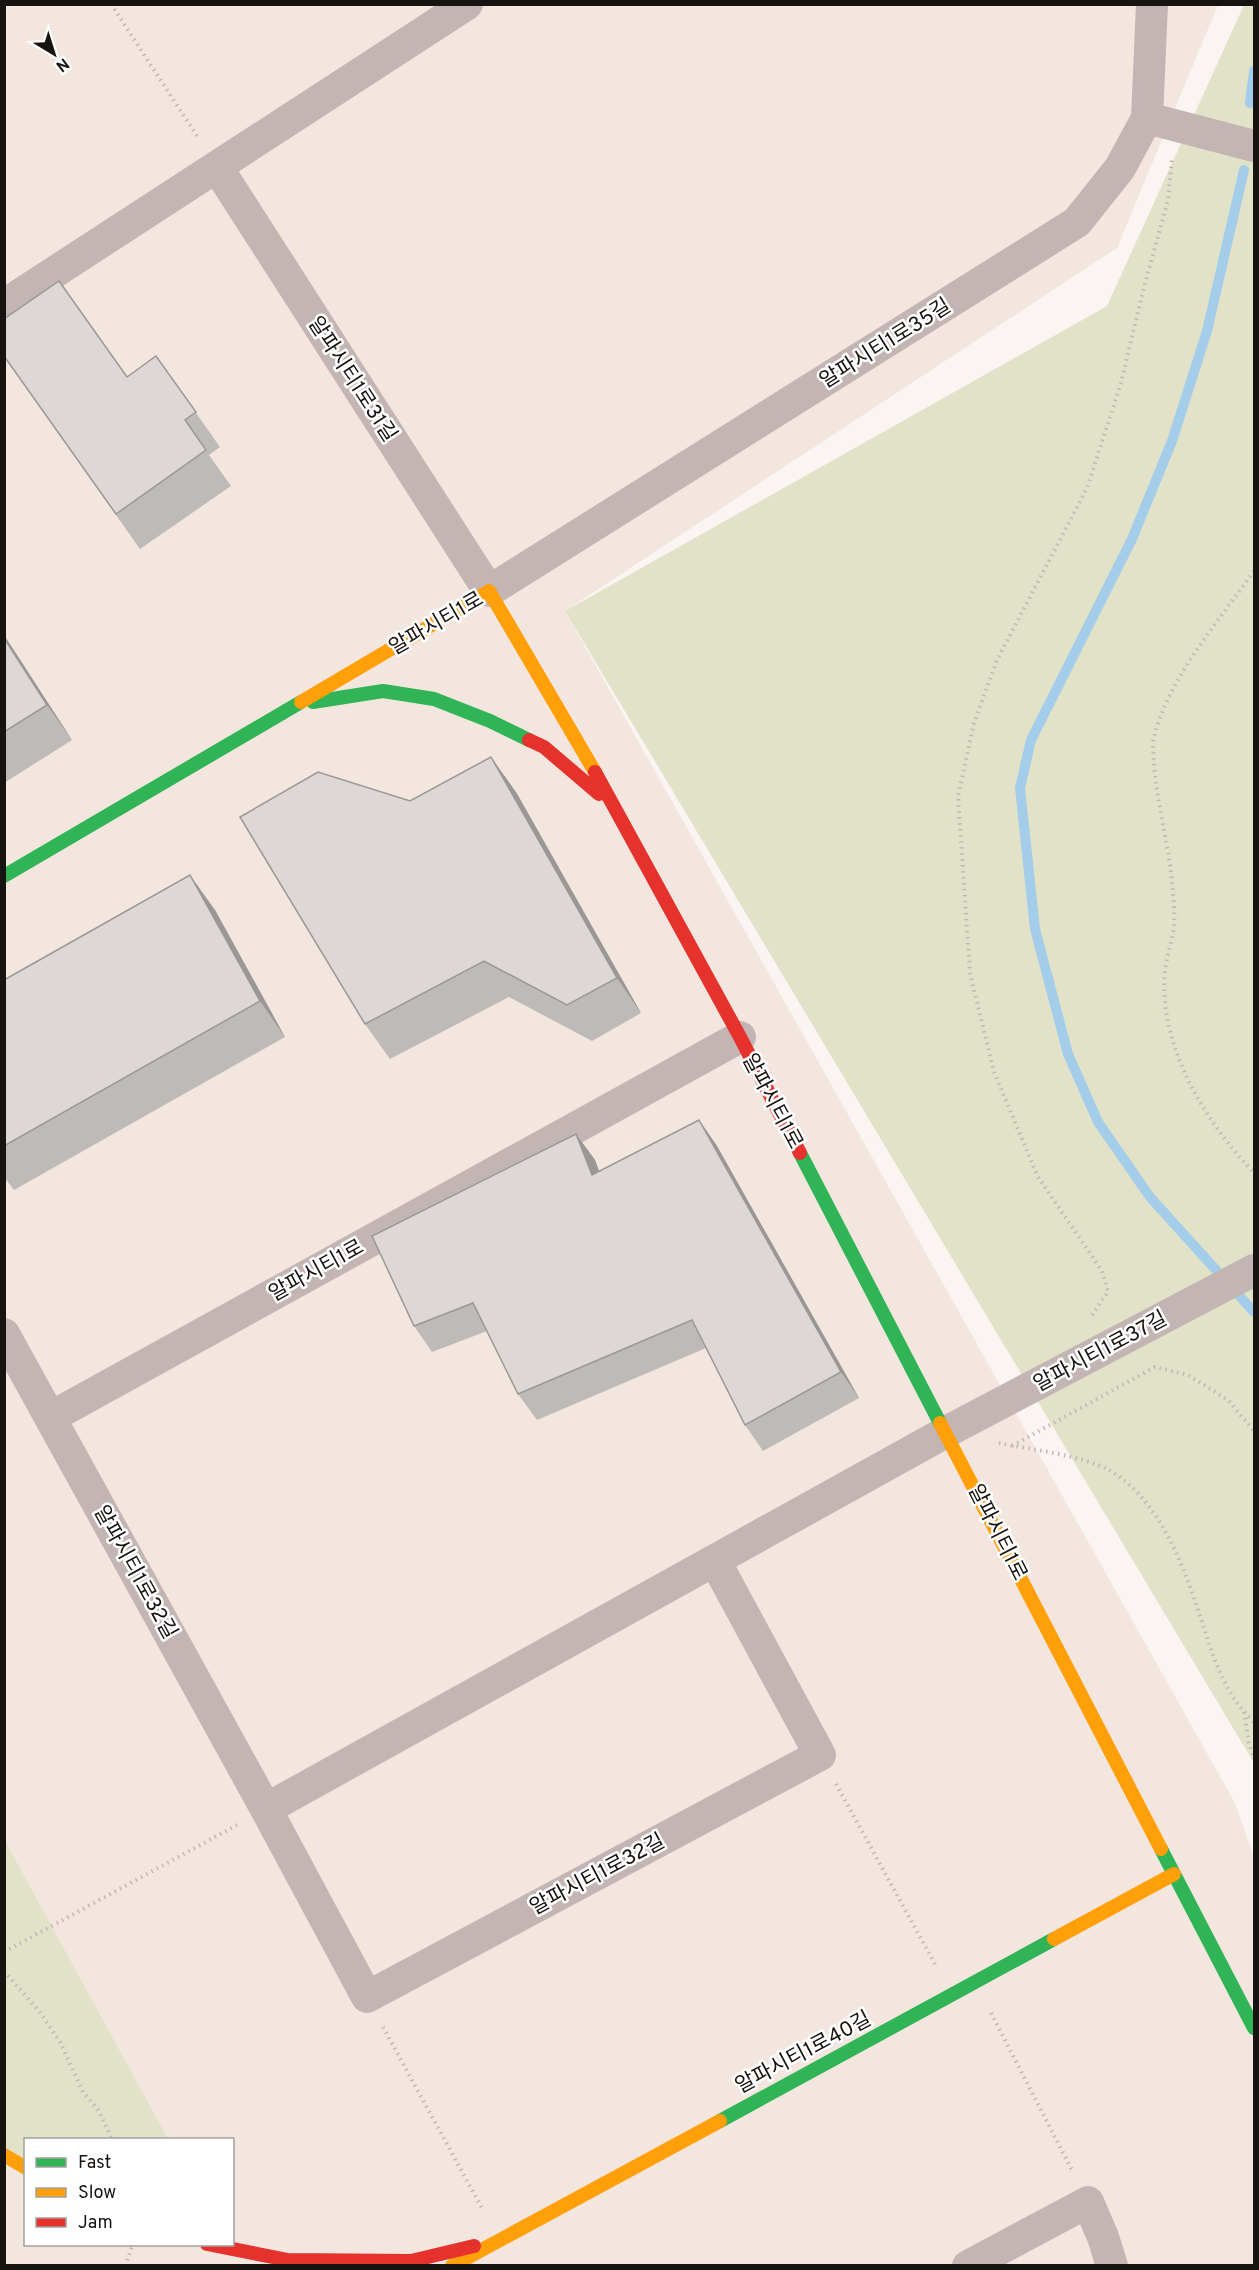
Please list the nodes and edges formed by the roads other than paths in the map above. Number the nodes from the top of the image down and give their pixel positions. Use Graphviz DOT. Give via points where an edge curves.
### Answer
graph roads {
  1 [pos="467,4"];
  2 [pos="1152,4"];
  3 [pos="1161,122"];
  4 [pos="1254,146"];
  5 [pos="218,167"];
  6 [pos="4,305"];
  7 [pos="489,591"];
  8 [pos="294,705"];
  9 [pos="617,809"];
  10 [pos="4,876"];
  11 [pos="740,1036"];
  12 [pos="1254,1270"];
  13 [pos="4,1334"];
  14 [pos="51,1417"];
  15 [pos="946,1432"];
  16 [pos="715,1561"];
  17 [pos="266,1809"];
  18 [pos="1174,1874"];
  19 [pos="1254,2028"];
  20 [pos="4,2155"];
  21 [pos="24,2167"];
  22 [pos="499,2239"];
  23 [pos="217,2246"];
  24 [pos="452,2265"];
  25 [pos="469,2265"];
  26 [pos="968,2265"];
  27 [pos="1112,2265"];
  1 -- 5 [label="street"];
  2 -- 3 [label="street, 알파시티1로35길"];
  3 -- 4 [label="street"];
  3 -- 7 [label="street, 알파시티1로35길" via="1077,222"];
  5 -- 6 [label="street"];
  5 -- 7 [label="street, 알파시티1로31길"];
  7 -- 8 [label="street, 알파시티1로"];
  7 -- 9 [label="street, 알파시티1로"];
  8 -- 9 [label="street" via="383,691 434,699 544,747"];
  8 -- 10 [label="street, 알파시티1로"];
  9 -- 11 [label="street, 알파시티1로"];
  11 -- 14 [label="street, 알파시티1로"];
  11 -- 15 [label="street, 알파시티1로"];
  12 -- 15 [label="street, 알파시티1로37길"];
  13 -- 14 [label="street, 알파시티1로32길"];
  14 -- 17 [label="street, 알파시티1로32길"];
  15 -- 16 [label="street"];
  15 -- 18 [label="street, 알파시티1로"];
  16 -- 17 [label="street"];
  16 -- 17 [label="street, 알파시티1로32길" via="820,1755 367,1997"];
  18 -- 19 [label="street, 알파시티1로"];
  18 -- 22 [label="street, 알파시티1로40길"];
  20 -- 21 [label="street"];
  22 -- 23 [label="street" via="411,2261 288,2260"];
  22 -- 24 [label="street, 알파시티1로40길"];
  22 -- 25 [label="street"];
  26 -- 27 [label="street" via="1088,2202"];
}
